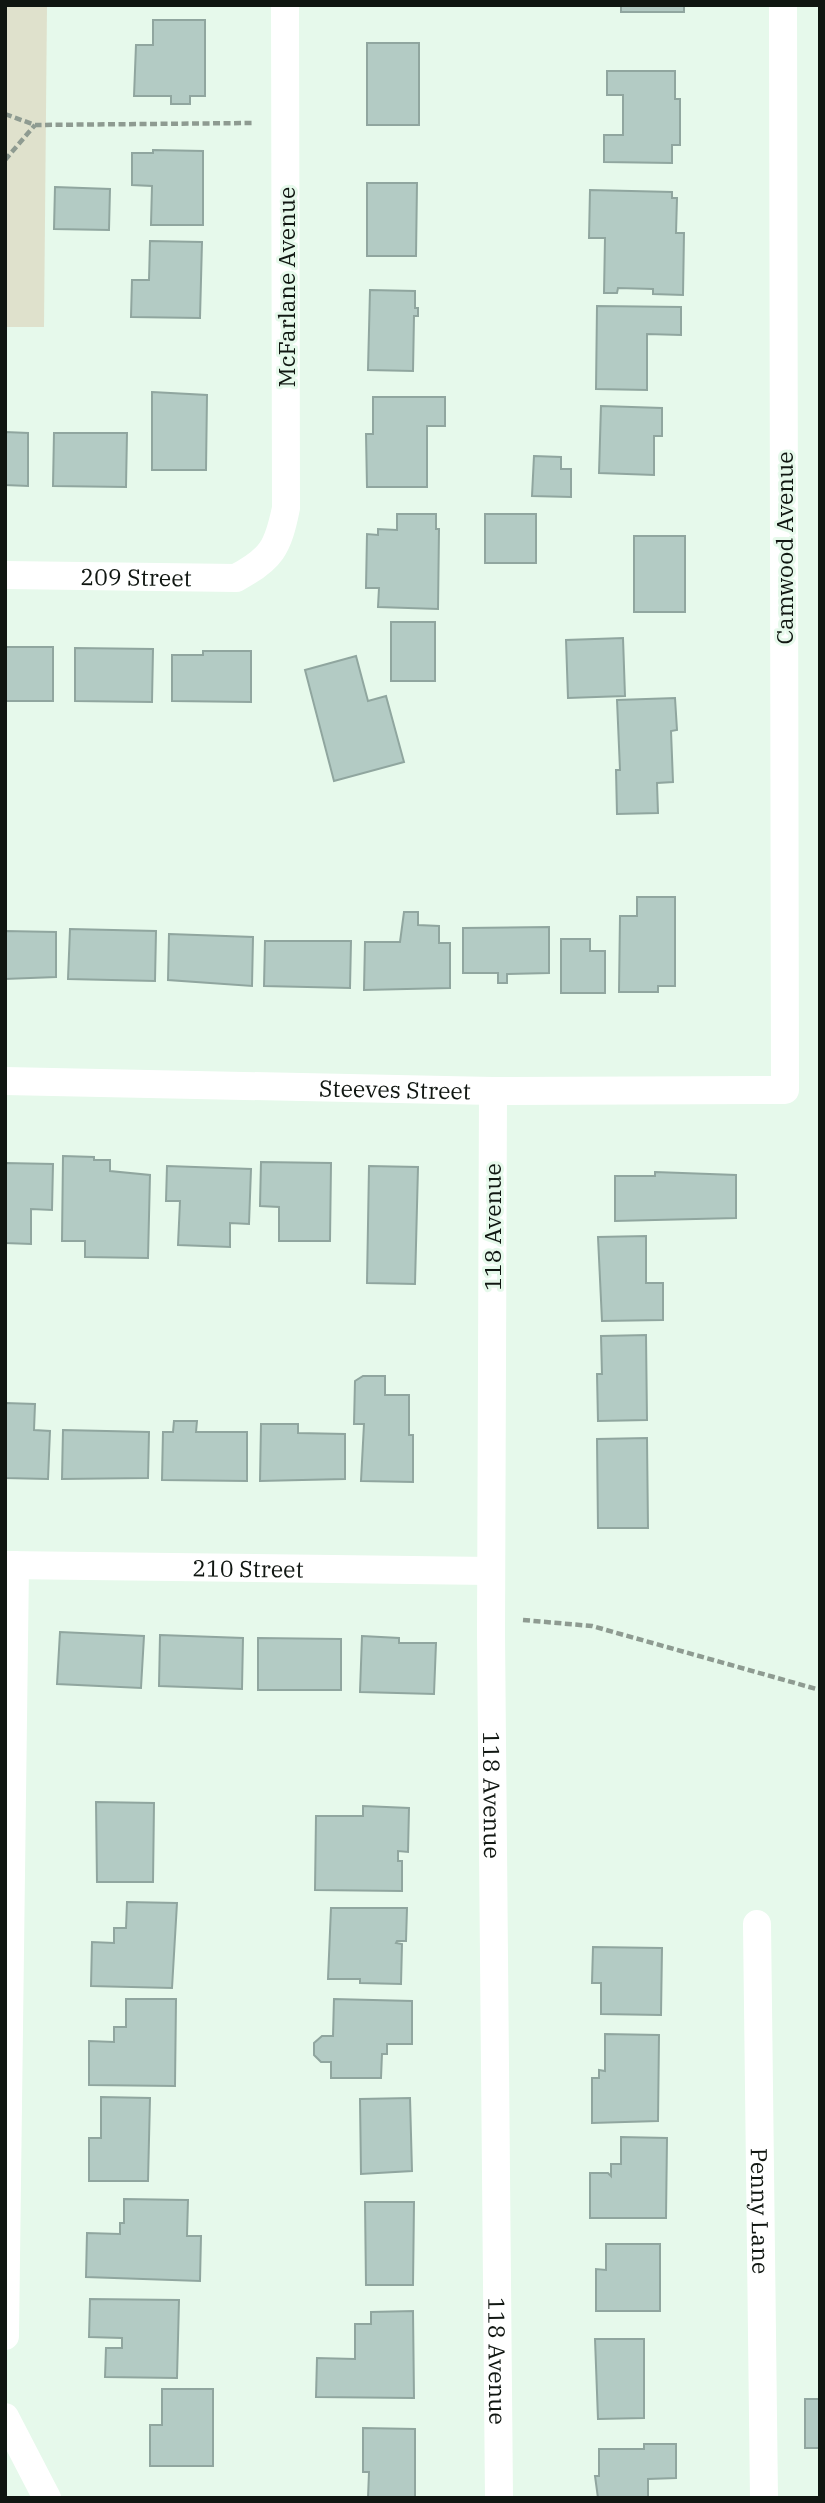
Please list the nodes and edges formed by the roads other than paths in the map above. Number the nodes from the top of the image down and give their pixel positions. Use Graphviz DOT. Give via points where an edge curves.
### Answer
graph roads {
  1 [pos="285,5"];
  2 [pos="783,5"];
  3 [pos="264,563"];
  4 [pos="5,575"];
  5 [pos="5,1081"];
  6 [pos="785,1090"];
  7 [pos="493,1091"];
  8 [pos="10,1565"];
  9 [pos="491,1571"];
  10 [pos="757,1924"];
  11 [pos="5,2336"];
  12 [pos="5,2417"];
  13 [pos="47,2498"];
  14 [pos="499,2498"];
  15 [pos="764,2498"];
  1 -- 3 [label="street, McFarlane Avenue" via="286,508 280,539"];
  2 -- 6 [label="street, Camwood Avenue"];
  3 -- 4 [label="street, 209 Street" via="236,578"];
  5 -- 7 [label="street, Steeves Street"];
  6 -- 7 [label="street, Steeves Street"];
  7 -- 9 [label="street, 118 Avenue"];
  8 -- 9 [label="street, 210 Street"];
  8 -- 11 [label="street"];
  9 -- 14 [label="street, 118 Avenue"];
  10 -- 15 [label="street, Penny Lane"];
  12 -- 13 [label="street"];
}
